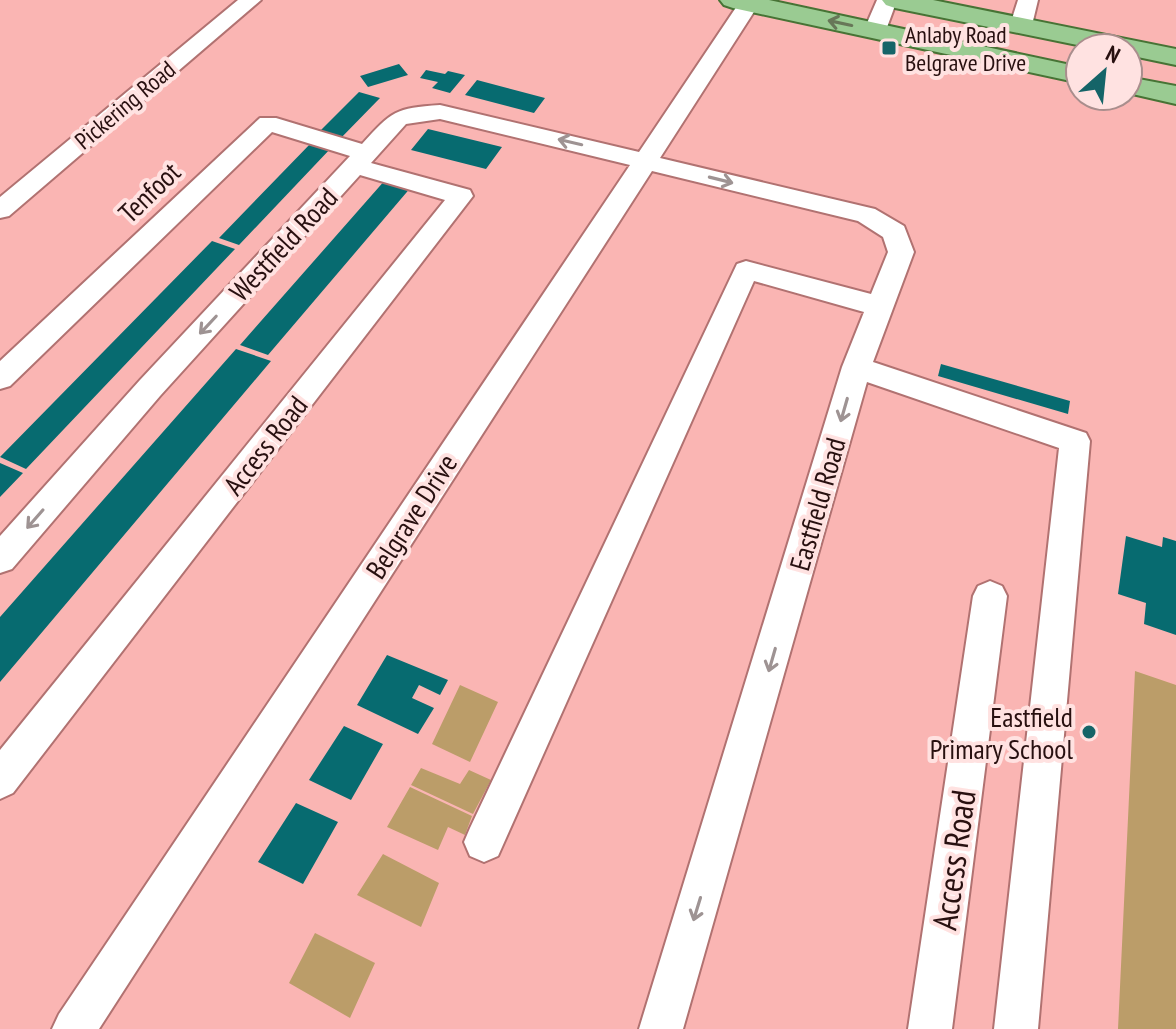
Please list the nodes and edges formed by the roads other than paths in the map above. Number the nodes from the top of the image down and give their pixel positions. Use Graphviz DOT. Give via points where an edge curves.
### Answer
graph roads {
  1 [pos="251,0"];
  2 [pos="887,0"];
  3 [pos="895,0"];
  4 [pos="741,2"];
  5 [pos="1024,13"];
  6 [pos="875,30"];
  7 [pos="1176,57"];
  8 [pos="1064,71"];
  9 [pos="1144,88"];
  10 [pos="1176,95"];
  11 [pos="361,160"];
  12 [pos="645,161"];
  13 [pos="0,210"];
  14 [pos="879,306"];
  15 [pos="856,367"];
  16 [pos="0,378"];
  17 [pos="0,559"];
  18 [pos="990,596"];
  19 [pos="0,780"];
  20 [pos="484,842"];
  21 [pos="74,1029"];
  22 [pos="661,1029"];
  23 [pos="930,1029"];
  24 [pos="1016,1029"];
  1 -- 13 [label="street, Pickering Road"];
  2 -- 6 [label="street"];
  3 -- 5 [label="main road"];
  6 -- 4 [label="main road, one-way"];
  4 -- 12 [label="street, Belgrave Drive"];
  5 -- 7 [label="main road"];
  6 -- 8 [label="main road"];
  9 -- 10 [label="main road"];
  12 -- 11 [label="street, Westfield Road, one-way" via="440,112 398,119"];
  11 -- 16 [label="street, Tenfoot" via="268,123"];
  11 -- 17 [label="street, Westfield Road, one-way"];
  11 -- 19 [label="street, Access Road" via="461,196"];
  12 -- 14 [label="street, Eastfield Road, one-way" via="866,215 895,232 901,252"];
  12 -- 21 [label="street, Belgrave Drive"];
  14 -- 15 [label="street, Eastfield Road"];
  14 -- 20 [label="street" via="746,270"];
  15 -- 22 [label="street, Eastfield Road, one-way"];
  15 -- 24 [label="street" via="1075,441"];
  18 -- 23 [label="street, Access Road"];
}
